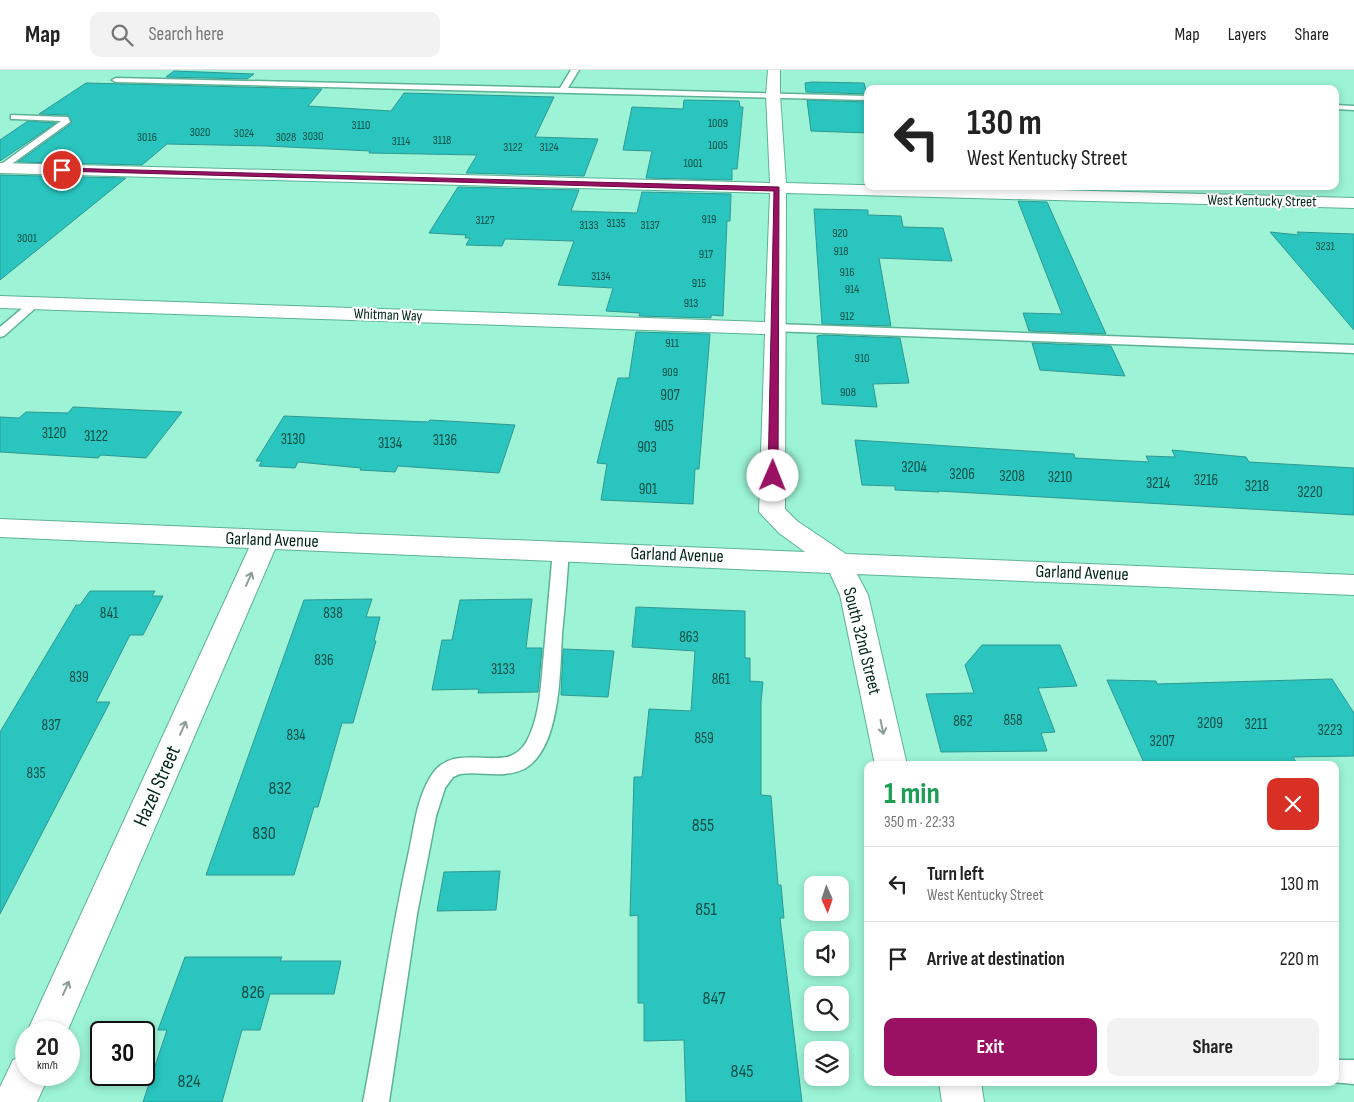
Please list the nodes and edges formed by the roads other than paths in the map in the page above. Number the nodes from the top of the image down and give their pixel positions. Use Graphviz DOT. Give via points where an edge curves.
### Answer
graph roads {
  1 [pos="575,70"];
  2 [pos="774,70"];
  3 [pos="116,80"];
  4 [pos="563,90"];
  5 [pos="773,95"];
  6 [pos="864,98"];
  7 [pos="1339,107"];
  8 [pos="1354,108"];
  9 [pos="14,117"];
  10 [pos="1,168"];
  11 [pos="777,189"];
  12 [pos="1354,203"];
  13 [pos="0,302"];
  14 [pos="35,303"];
  15 [pos="776,328"];
  16 [pos="0,333"];
  17 [pos="1354,348"];
  18 [pos="0,528"];
  19 [pos="266,540"];
  20 [pos="561,550"];
  21 [pos="838,562"];
  22 [pos="1354,585"];
  23 [pos="890,761"];
  24 [pos="51,1021"];
  25 [pos="1339,1072"];
  26 [pos="1354,1072"];
  27 [pos="23,1086"];
  28 [pos="961,1086"];
  29 [pos="15,1102"];
  30 [pos="376,1102"];
  31 [pos="964,1102"];
  1 -- 4 [label="lane"];
  2 -- 5 [label="street, South 32nd Street"];
  3 -- 4 [label="lane"];
  4 -- 5 [label="lane"];
  5 -- 6 [label="lane"];
  5 -- 11 [label="street, South 32nd Street"];
  7 -- 8 [label="lane"];
  9 -- 10 [label="lane" via="66,119 66,122"];
  10 -- 11 [label="street, West Kentucky Street"];
  11 -- 12 [label="street, West Kentucky Street"];
  11 -- 15 [label="street, South 32nd Street"];
  13 -- 14 [label="street, Whitman Way"];
  14 -- 15 [label="street, Whitman Way"];
  14 -- 16 [label="lane"];
  15 -- 17 [label="lane"];
  15 -- 21 [label="street, South 32nd Street" via="772,512"];
  18 -- 19 [label="street, Garland Avenue"];
  19 -- 20 [label="street, Garland Avenue"];
  24 -- 19 [label="street, Hazel Street, one-way"];
  20 -- 21 [label="street, Garland Avenue"];
  20 -- 30 [label="lane" via="548,704 532,749 527,757 502,766 466,764 449,769 437,783 431,800 410,892"];
  21 -- 22 [label="street, Garland Avenue"];
  21 -- 23 [label="street, South 32nd Street, one-way" via="854,595"];
  25 -- 26 [label="lane"];
  27 -- 29 [label="street"];
  28 -- 31 [label="street"];
}
